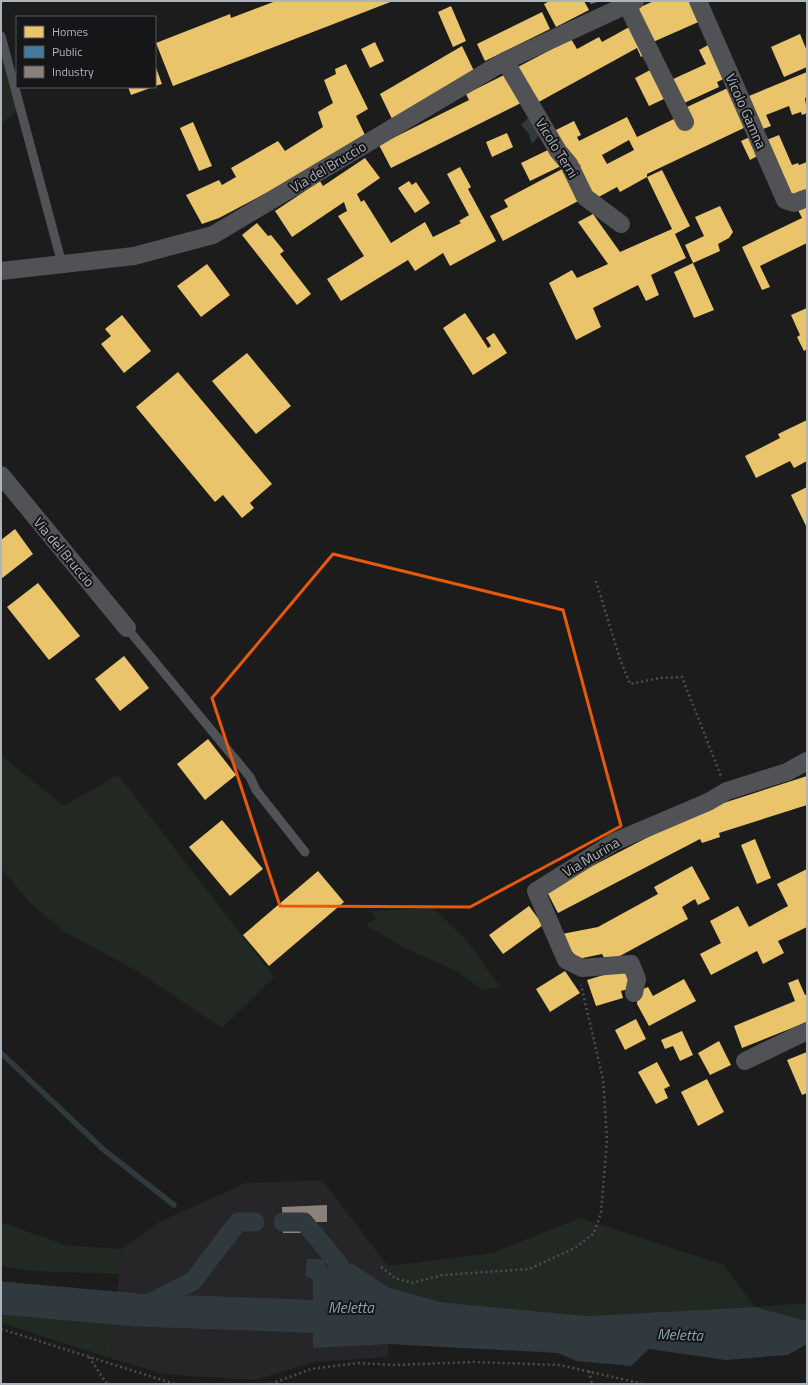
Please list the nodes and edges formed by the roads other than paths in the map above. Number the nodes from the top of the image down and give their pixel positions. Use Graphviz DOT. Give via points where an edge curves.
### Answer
graph roads {
  1 [pos="698,1"];
  2 [pos="631,3"];
  3 [pos="1,36"];
  4 [pos="505,61"];
  5 [pos="685,122"];
  6 [pos="807,198"];
  7 [pos="621,224"];
  8 [pos="62,264"];
  9 [pos="1,271"];
  10 [pos="1,476"];
  11 [pos="127,628"];
  12 [pos="807,761"];
  13 [pos="305,852"];
  14 [pos="634,993"];
  15 [pos="807,1031"];
  16 [pos="745,1061"];
  1 -- 6 [label="street, Vicolo Gamna" via="785,200 794,203"];
  2 -- 4 [label="street, Via del Bruccio"];
  2 -- 5 [label="street"];
  3 -- 8 [label="lane"];
  4 -- 7 [label="street, Vicolo Terni" via="558,151 569,164 585,197"];
  4 -- 8 [label="street, Via del Bruccio" via="213,235 134,256"];
  8 -- 9 [label="street, Via del Bruccio"];
  10 -- 11 [label="street, Via del Bruccio"];
  11 -- 13 [label="lane" via="250,777 256,790"];
  12 -- 14 [label="street, Via Murina" via="787,772 726,791 708,802 614,842 536,891 566,960 582,968 631,964 637,979"];
  15 -- 16 [label="street"];
}
